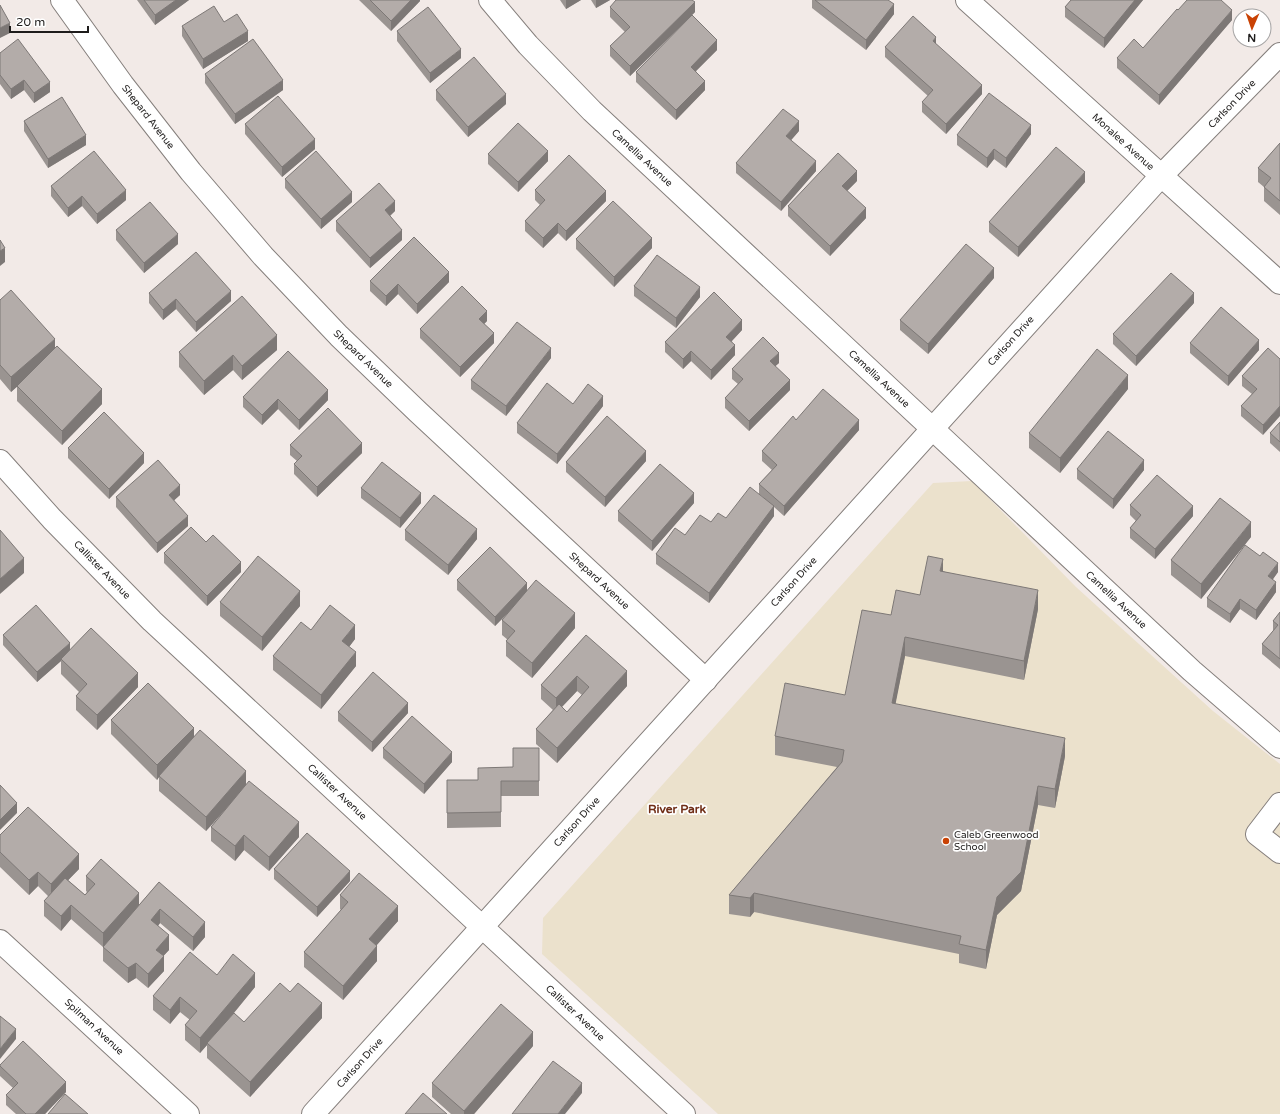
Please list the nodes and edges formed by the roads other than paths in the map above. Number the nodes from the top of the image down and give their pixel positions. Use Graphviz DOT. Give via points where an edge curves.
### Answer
graph roads {
  1 [pos="62,0"];
  2 [pos="490,0"];
  3 [pos="967,0"];
  4 [pos="1280,54"];
  5 [pos="1161,176"];
  6 [pos="1280,284"];
  7 [pos="932,429"];
  8 [pos="0,461"];
  9 [pos="706,680"];
  10 [pos="1280,747"];
  11 [pos="1280,804"];
  12 [pos="1280,852"];
  13 [pos="482,927"];
  14 [pos="0,941"];
  15 [pos="188,1114"];
  16 [pos="313,1114"];
  17 [pos="684,1114"];
  1 -- 9 [label="street, Shepard Avenue" via="123,85 191,172 263,256 339,336 418,412"];
  2 -- 7 [label="street, Camellia Avenue" via="528,45 592,111"];
  3 -- 5 [label="street, Monalee Avenue"];
  4 -- 5 [label="street, Carlson Drive"];
  5 -- 6 [label="street, Monalee Avenue"];
  5 -- 7 [label="street, Carlson Drive"];
  7 -- 9 [label="street, Carlson Drive"];
  7 -- 10 [label="street, Camellia Avenue" via="1186,666"];
  8 -- 13 [label="street, Callister Avenue" via="52,519 152,621"];
  9 -- 13 [label="street, Carlson Drive"];
  11 -- 12 [label="street" via="1257,834"];
  13 -- 16 [label="street, Carlson Drive"];
  13 -- 17 [label="street, Callister Avenue"];
  14 -- 15 [label="street, Spilman Avenue"];
}
